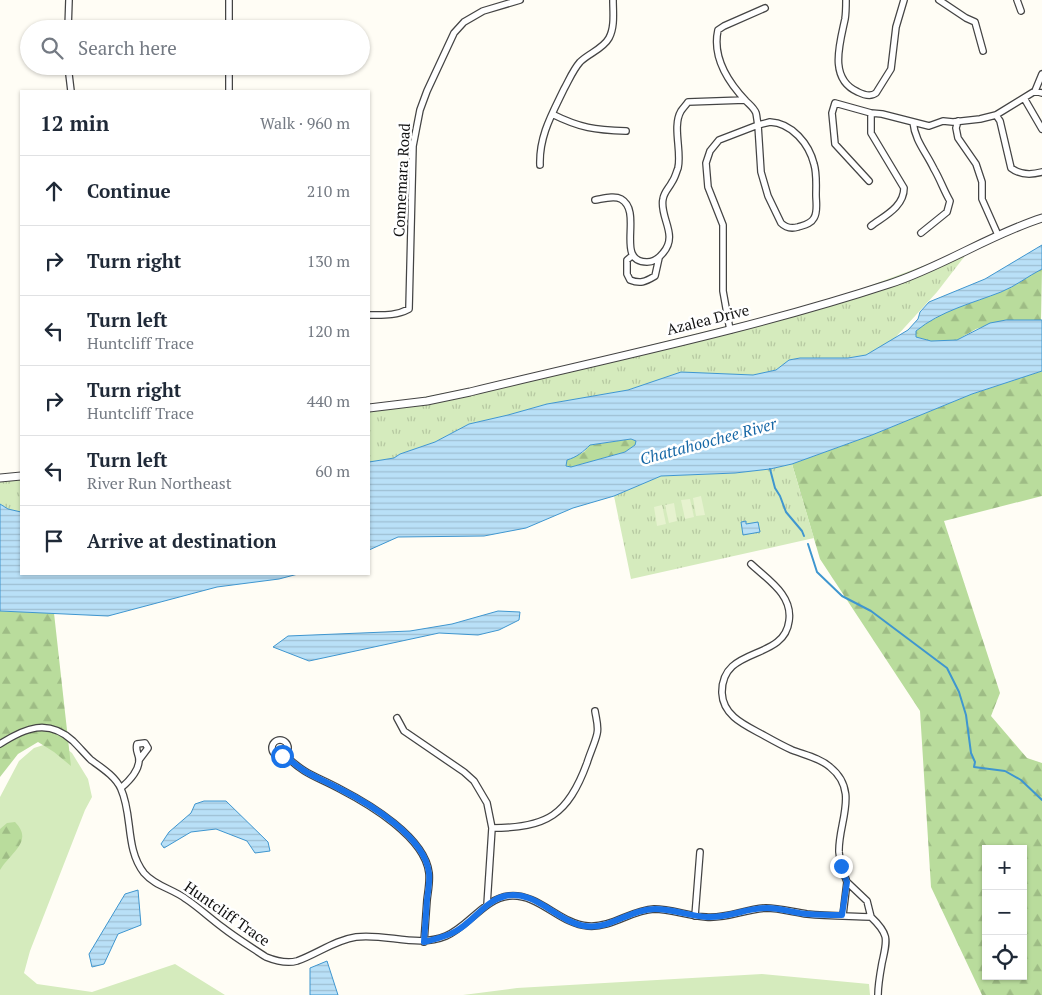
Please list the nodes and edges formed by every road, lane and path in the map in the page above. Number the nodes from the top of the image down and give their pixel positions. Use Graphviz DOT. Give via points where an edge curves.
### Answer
graph roads {
  1 [pos="69,0"];
  2 [pos="229,0"];
  3 [pos="520,0"];
  4 [pos="613,0"];
  5 [pos="846,0"];
  6 [pos="904,0"];
  7 [pos="939,0"];
  8 [pos="1017,0"];
  9 [pos="765,8"];
  10 [pos="1021,11"];
  11 [pos="68,20"];
  12 [pos="229,20"];
  13 [pos="983,51"];
  14 [pos="1042,74"];
  15 [pos="69,75"];
  16 [pos="229,75"];
  17 [pos="71,90"];
  18 [pos="229,90"];
  19 [pos="1035,91"];
  20 [pos="1042,93"];
  21 [pos="1024,98"];
  22 [pos="745,100"];
  23 [pos="871,113"];
  24 [pos="552,114"];
  25 [pos="996,115"];
  26 [pos="958,121"];
  27 [pos="913,122"];
  28 [pos="758,125"];
  29 [pos="1042,129"];
  30 [pos="626,131"];
  31 [pos="540,165"];
  32 [pos="1042,172"];
  33 [pos="869,181"];
  34 [pos="595,200"];
  35 [pos="1042,218"];
  36 [pos="870,226"];
  37 [pos="921,233"];
  38 [pos="998,235"];
  39 [pos="633,255"];
  40 [pos="659,258"];
  41 [pos="370,315"];
  42 [pos="730,330"];
  43 [pos="370,408"];
  44 [pos="20,476"];
  45 [pos="0,478"];
  46 [pos="751,564"];
  47 [pos="595,711"];
  48 [pos="396,718"];
  49 [pos="0,744"];
  50 [pos="285,755"];
  51 [pos="140,760"];
  52 [pos="121,788"];
  53 [pos="492,828"];
  54 [pos="700,852"];
  55 [pos="847,882"];
  56 [pos="487,905"];
  57 [pos="842,915"];
  58 [pos="695,916"];
  59 [pos="871,917"];
  60 [pos="424,942"];
  61 [pos="878,995"];
  1 -- 11 [label="street"];
  2 -- 12 [label="street"];
  3 -- 41 [label="street, Connemara Road" via="483,11 464,22 454,33 436,69 420,110 413,146 409,309 389,316"];
  4 -- 24 [label="street" via="610,37 578,65"];
  5 -- 6 [label="street" via="838,46 840,69 844,81 853,89 873,96 890,69"];
  7 -- 13 [label="street" via="975,22"];
  8 -- 10 [label="street"];
  9 -- 22 [label="street" via="724,26 718,30 716,39 724,73"];
  14 -- 19 [label="street"];
  15 -- 17 [label="street"];
  16 -- 18 [label="street"];
  19 -- 20 [label="street"];
  19 -- 21 [label="street"];
  21 -- 25 [label="street"];
  21 -- 29 [label="street"];
  22 -- 28 [label="street" via="756,113"];
  22 -- 40 [label="street" via="688,102 680,112 678,166 662,205 670,236 666,250"];
  23 -- 27 [label="street"];
  23 -- 33 [label="street" via="835,103 832,113 835,144"];
  23 -- 36 [label="street" via="870,133 904,188 904,196 900,204"];
  24 -- 30 [label="street" via="586,128"];
  24 -- 31 [label="street" via="542,141"];
  25 -- 26 [label="street"];
  25 -- 32 [label="street" via="1011,168 1028,174"];
  26 -- 27 [label="street" via="943,120 929,126"];
  26 -- 38 [label="street" via="958,138 976,164 982,182 982,199"];
  27 -- 37 [label="street" via="918,143 950,201 947,212"];
  28 -- 28 [label="street" via="779,122 788,126 809,152 816,175 816,212 815,218 807,225 790,228 781,223 761,172"];
  28 -- 42 [label="street" via="719,140 710,150 706,163 708,187 723,224 723,291"];
  34 -- 39 [label="street" via="616,197 627,204 631,215 630,248"];
  35 -- 38 [label="street, Azalea Drive"];
  38 -- 42 [label="street, Azalea Drive" via="892,283"];
  39 -- 40 [label="street" via="646,262"];
  39 -- 40 [label="street" via="627,260 627,274 637,283 655,276"];
  42 -- 43 [label="street, Azalea Drive" via="448,397"];
  44 -- 45 [label="street"];
  46 -- 55 [label="street" via="784,594 789,624 780,641 730,668 723,684 724,702 741,723 823,762 838,775 847,798 839,852"];
  47 -- 53 [label="street" via="598,732 571,798 555,814 539,823"];
  48 -- 53 [label="street" via="404,731 474,781 487,803"];
  49 -- 52 [label="street, Huntcliff Trace" via="30,728 52,729 72,740"];
  50 -- 60 [label="street" via="306,773 362,801 417,845 429,873"];
  51 -- 52 [label="street" via="133,776"];
  52 -- 60 [label="street, Huntcliff Trace" via="134,854 144,873 266,957 292,962 337,942 358,937"];
  53 -- 56 [label="street"];
  54 -- 58 [label="street"];
  55 -- 57 [label="street"];
  55 -- 59 [label="street" via="866,901"];
  56 -- 58 [label="street, Huntcliff Trace" via="506,896 522,896 568,921 587,926 606,925 655,909"];
  56 -- 60 [label="street, Huntcliff Trace" via="457,931"];
  57 -- 58 [label="street, Huntcliff Trace" via="766,908 722,917"];
  57 -- 59 [label="street, Huntcliff Trace"];
  59 -- 61 [label="street" via="881,928 886,941"];
}
